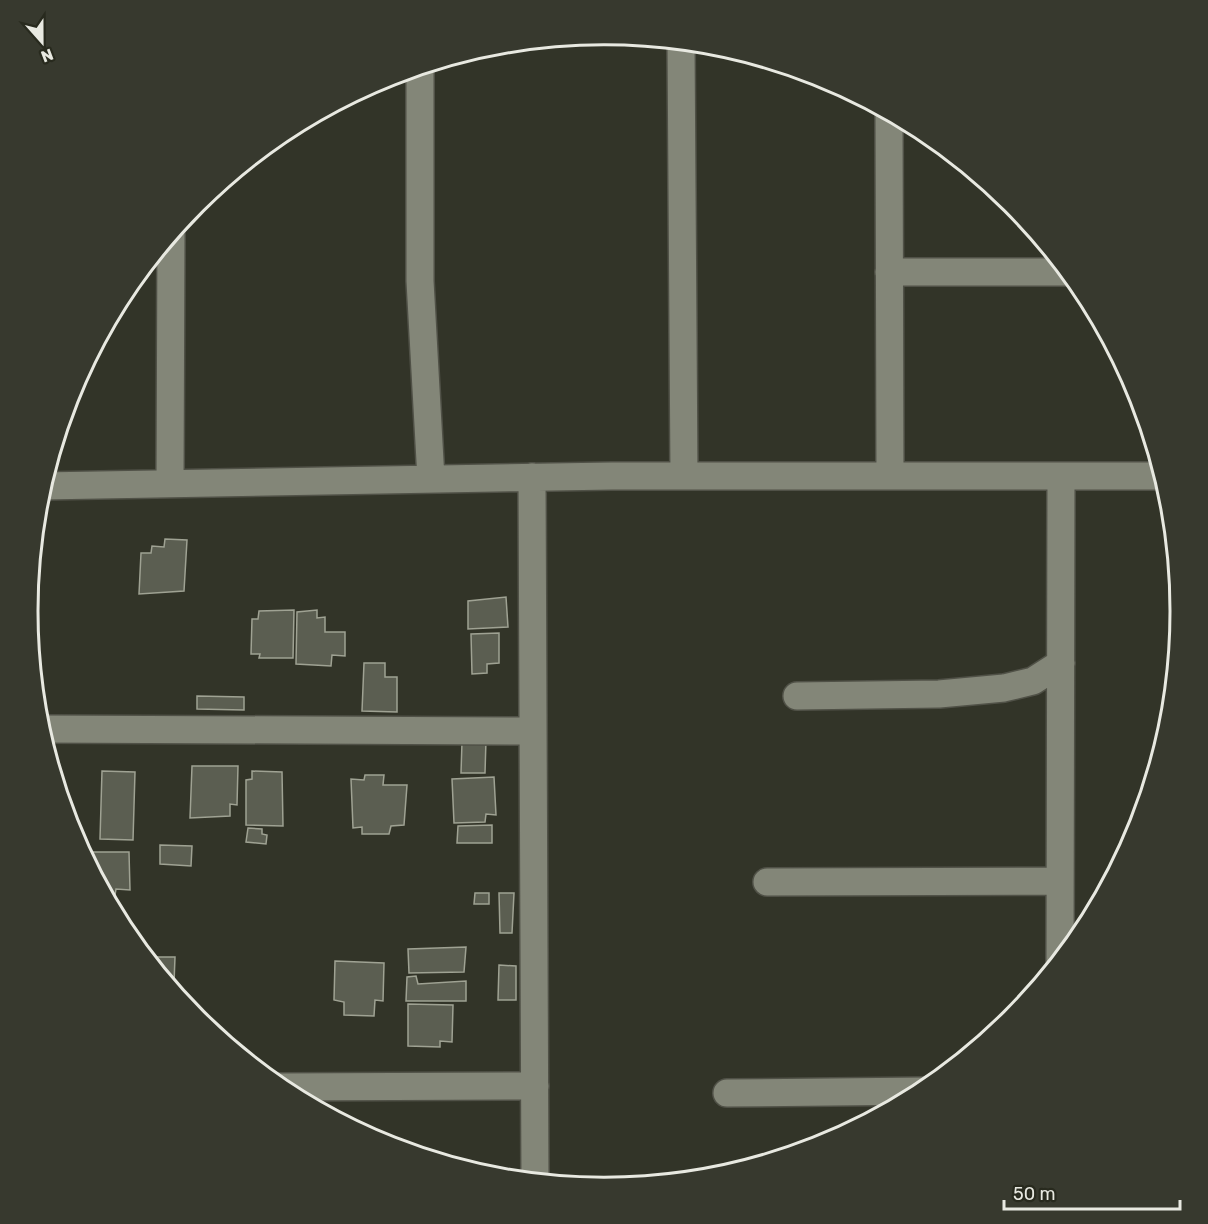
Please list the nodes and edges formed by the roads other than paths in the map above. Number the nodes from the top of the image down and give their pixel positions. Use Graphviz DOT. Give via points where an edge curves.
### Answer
graph roads {
  1 [pos="681,50"];
  2 [pos="420,77"];
  3 [pos="890,123"];
  4 [pos="171,247"];
  5 [pos="889,272"];
  6 [pos="1057,272"];
  7 [pos="684,476"];
  8 [pos="890,476"];
  9 [pos="1061,476"];
  10 [pos="1154,476"];
  11 [pos="532,477"];
  12 [pos="431,479"];
  13 [pos="170,483"];
  14 [pos="52,486"];
  15 [pos="1061,663"];
  16 [pos="797,696"];
  17 [pos="50,729"];
  18 [pos="533,732"];
  19 [pos="1060,881"];
  20 [pos="766,882"];
  21 [pos="1060,947"];
  22 [pos="535,1086"];
  23 [pos="301,1091"];
  24 [pos="906,1091"];
  25 [pos="728,1093"];
  26 [pos="535,1174"];
  1 -- 7 [label="street"];
  2 -- 12 [label="street" via="420,281"];
  3 -- 5 [label="street"];
  4 -- 13 [label="street"];
  5 -- 6 [label="street"];
  5 -- 8 [label="street"];
  7 -- 8 [label="street"];
  7 -- 11 [label="street"];
  8 -- 9 [label="street"];
  9 -- 10 [label="street"];
  9 -- 15 [label="street"];
  11 -- 12 [label="street"];
  11 -- 18 [label="street"];
  12 -- 13 [label="street"];
  13 -- 14 [label="street"];
  15 -- 16 [label="street" via="1033,681 1004,688 939,694"];
  15 -- 19 [label="street"];
  17 -- 18 [label="street"];
  18 -- 22 [label="street"];
  19 -- 20 [label="street"];
  19 -- 21 [label="street"];
  22 -- 23 [label="street"];
  22 -- 26 [label="street"];
  24 -- 25 [label="street"];
}
